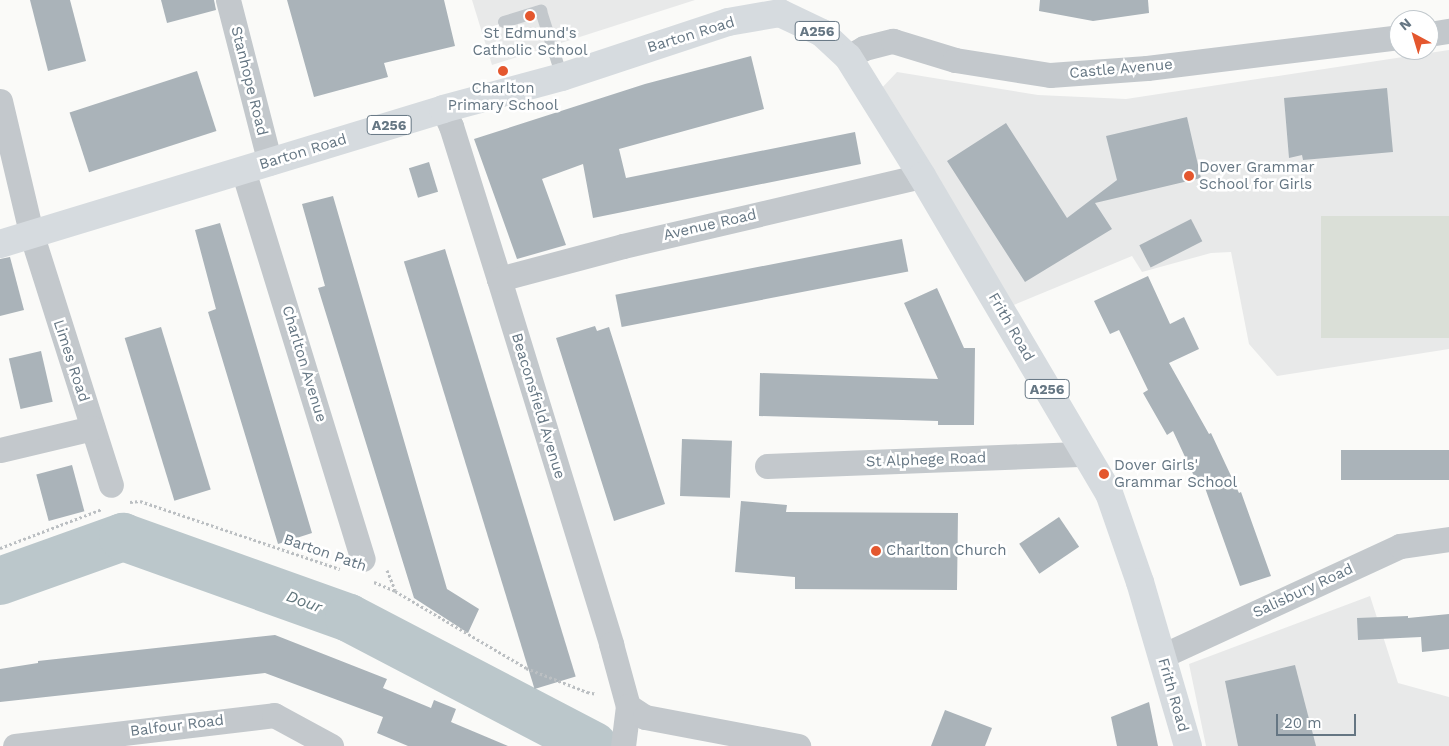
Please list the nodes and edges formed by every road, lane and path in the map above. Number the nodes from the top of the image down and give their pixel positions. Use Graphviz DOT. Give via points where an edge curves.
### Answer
graph roads {
  1 [pos="228,0"];
  2 [pos="540,5"];
  3 [pos="780,13"];
  4 [pos="504,22"];
  5 [pos="1389,38"];
  6 [pos="848,57"];
  7 [pos="562,77"];
  8 [pos="0,101"];
  9 [pos="443,108"];
  10 [pos="270,163"];
  11 [pos="243,170"];
  12 [pos="922,176"];
  13 [pos="32,236"];
  14 [pos="0,244"];
  15 [pos="499,280"];
  16 [pos="92,428"];
  17 [pos="0,450"];
  18 [pos="1085,454"];
  19 [pos="767,466"];
  20 [pos="114,499"];
  21 [pos="1449,539"];
  22 [pos="0,548"];
  23 [pos="358,570"];
  24 [pos="1162,656"];
  25 [pos="628,706"];
  26 [pos="15,746"];
  27 [pos="331,746"];
  28 [pos="623,746"];
  29 [pos="798,746"];
  30 [pos="1188,746"];
  1 -- 10 [label="street, Stanhope Road"];
  2 -- 4 [label="lane"];
  2 -- 7 [label="lane"];
  3 -- 6 [label="main road, Frith Road / A256" via="822,33"];
  3 -- 7 [label="main road, Barton Road / A256" via="728,22"];
  5 -- 6 [label="street, Castle Avenue" via="1147,68 1050,74 955,60 893,41 864,48"];
  6 -- 12 [label="main road, Frith Road / A256"];
  7 -- 9 [label="main road, Barton Road / A256"];
  8 -- 13 [label="street, Limes Road"];
  9 -- 10 [label="main road, Barton Road / A256"];
  9 -- 15 [label="street, Beaconsfield Avenue"];
  10 -- 11 [label="main road, Barton Road / A256"];
  11 -- 13 [label="main road, Barton Road / A256"];
  11 -- 23 [label="street, Charlton Avenue"];
  12 -- 15 [label="street, Avenue Road" via="632,243"];
  12 -- 18 [label="main road, Frith Road / A256"];
  13 -- 14 [label="main road, Barton Road / A256"];
  13 -- 16 [label="street, Limes Road"];
  15 -- 25 [label="street, Beaconsfield Avenue"];
  16 -- 17 [label="street"];
  16 -- 20 [label="street, Limes Road"];
  18 -- 19 [label="street, St Alphege Road"];
  18 -- 24 [label="main road, Frith Road / A256" via="1109,493"];
  20 -- 22 [label="path, Barton Path"];
  20 -- 23 [label="path, Barton Path" via="140,501"];
  21 -- 24 [label="street, Salisbury Road" via="1400,546"];
  23 -- 25 [label="path, Barton Path" via="526,668 587,692 608,695"];
  24 -- 30 [label="main road, Frith Road / A256"];
  25 -- 28 [label="street"];
  25 -- 29 [label="street" via="645,717"];
  26 -- 27 [label="street, Balfour Road" via="274,715"];
}
